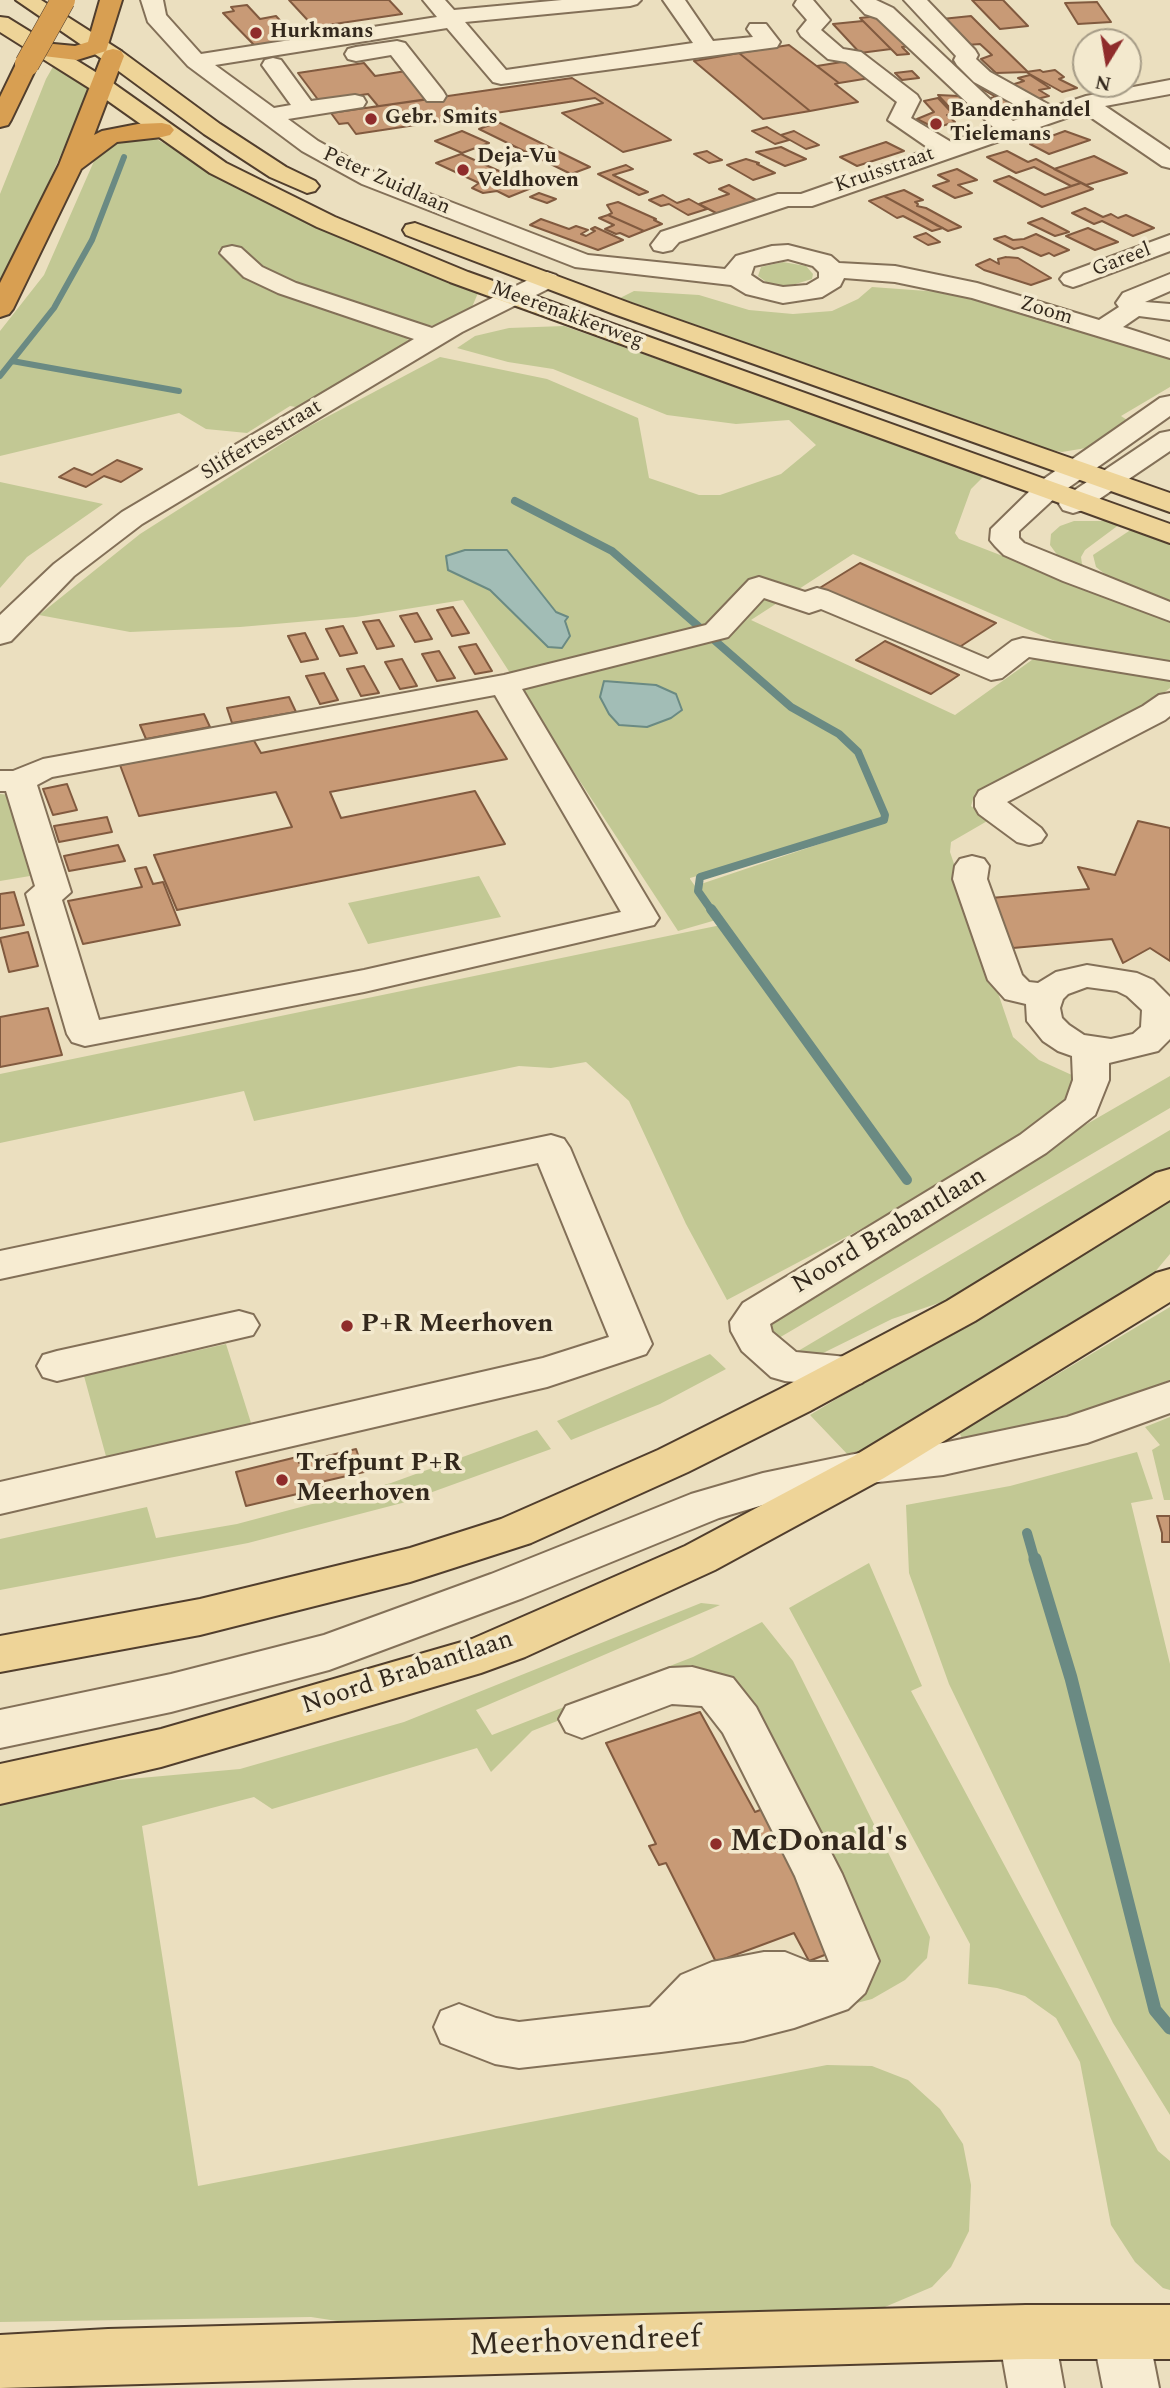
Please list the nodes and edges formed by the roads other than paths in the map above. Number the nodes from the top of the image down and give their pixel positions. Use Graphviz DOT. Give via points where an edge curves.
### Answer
graph roads {
  1 [pos="27,0"];
  2 [pos="63,0"];
  3 [pos="111,0"];
  4 [pos="152,0"];
  5 [pos="434,0"];
  6 [pos="630,0"];
  7 [pos="674,0"];
  8 [pos="863,0"];
  9 [pos="915,0"];
  10 [pos="805,5"];
  11 [pos="451,19"];
  12 [pos="0,23"];
  13 [pos="758,29"];
  14 [pos="707,48"];
  15 [pos="105,51"];
  16 [pos="35,57"];
  17 [pos="934,60"];
  18 [pos="273,65"];
  19 [pos="205,68"];
  20 [pos="869,69"];
  21 [pos="102,86"];
  22 [pos="1170,87"];
  23 [pos="435,96"];
  24 [pos="355,102"];
  25 [pos="1086,103"];
  26 [pos="305,109"];
  27 [pos="1051,115"];
  28 [pos="268,116"];
  29 [pos="0,120"];
  30 [pos="162,130"];
  31 [pos="1008,130"];
  32 [pos="947,150"];
  33 [pos="1170,161"];
  34 [pos="71,165"];
  35 [pos="322,193"];
  36 [pos="800,215"];
  37 [pos="397,223"];
  38 [pos="1170,242"];
  39 [pos="663,245"];
  40 [pos="232,253"];
  41 [pos="772,253"];
  42 [pos="803,254"];
  43 [pos="738,273"];
  44 [pos="832,276"];
  45 [pos="1073,279"];
  46 [pos="547,280"];
  47 [pos="1170,282"];
  48 [pos="515,296"];
  49 [pos="1134,308"];
  50 [pos="0,309"];
  51 [pos="1170,312"];
  52 [pos="1103,329"];
  53 [pos="436,338"];
  54 [pos="1170,350"];
  55 [pos="1170,404"];
  56 [pos="1170,439"];
  57 [pos="1077,468"];
  58 [pos="1108,480"];
  59 [pos="1048,489"];
  60 [pos="1078,500"];
  61 [pos="1170,503"];
  62 [pos="1170,534"];
  63 [pos="1040,561"];
  64 [pos="1170,612"];
  65 [pos="0,635"];
  66 [pos="1170,671"];
  67 [pos="504,684"];
  68 [pos="1170,702"];
  69 [pos="10,781"];
  70 [pos="1029,835"];
  71 [pos="972,866"];
  72 [pos="1046,996"];
  73 [pos="1090,1049"];
  74 [pos="1170,1182"];
  75 [pos="0,1265"];
  76 [pos="1170,1283"];
  77 [pos="239,1325"];
  78 [pos="57,1366"];
  79 [pos="847,1372"];
  80 [pos="1170,1397"];
  81 [pos="869,1467"];
  82 [pos="0,1498"];
  83 [pos="0,1654"];
  84 [pos="582,1719"];
  85 [pos="0,1730"];
  86 [pos="0,1784"];
  87 [pos="459,2027"];
  88 [pos="1026,2332"];
  89 [pos="1145,2332"];
  90 [pos="0,2362"];
  91 [pos="1036,2388"];
  92 [pos="1131,2388"];
  1 -- 15 [label="main road"];
  2 -- 16 [label="highway, bridge"];
  3 -- 15 [label="highway"];
  4 -- 19 [label="street, Peter Zuidlaan" via="156,17"];
  5 -- 11 [label="street"];
  6 -- 11 [label="street"];
  7 -- 14 [label="street"];
  8 -- 17 [label="street" via="885,13"];
  9 -- 27 [label="street" via="982,77"];
  10 -- 20 [label="street" via="818,20 809,31 836,54 853,57"];
  11 -- 14 [label="street" via="501,77"];
  11 -- 19 [label="street"];
  12 -- 16 [label="main road, Meerenakkerweg"];
  13 -- 14 [label="street" via="769,42"];
  15 -- 16 [label="highway"];
  15 -- 21 [label="highway"];
  15 -- 35 [label="main road" via="251,155"];
  16 -- 21 [label="main road, Meerenakkerweg"];
  16 -- 29 [label="highway"];
  17 -- 20 [label="street"];
  17 -- 31 [label="street"];
  18 -- 19 [label="street"];
  18 -- 23 [label="street" via="397,48"];
  18 -- 26 [label="street"];
  19 -- 28 [label="street, Peter Zuidlaan"];
  20 -- 32 [label="street" via="909,100 899,120"];
  21 -- 30 [label="main road, Meerenakkerweg"];
  21 -- 34 [label="highway"];
  22 -- 25 [label="street, Kruisstraat"];
  24 -- 26 [label="street"];
  25 -- 27 [label="street, Kruisstraat"];
  25 -- 33 [label="street"];
  26 -- 28 [label="street"];
  27 -- 31 [label="street, Kruisstraat"];
  28 -- 43 [label="street, Peter Zuidlaan" via="310,146 383,184 564,256 633,267"];
  30 -- 34 [label="highway" via="110,136"];
  30 -- 48 [label="main road, Meerenakkerweg" via="218,168 326,222"];
  31 -- 32 [label="street, Kruisstraat"];
  32 -- 36 [label="street, Kruisstraat"];
  34 -- 50 [label="highway"];
  36 -- 39 [label="street, Kruisstraat" via="791,199 777,202 670,237"];
  36 -- 41 [label="street" via="784,228"];
  36 -- 42 [label="street"];
  37 -- 46 [label="main road, Meerenakkerweg"];
  38 -- 45 [label="street, Gareel"];
  40 -- 53 [label="street" via="253,272 287,288"];
  41 -- 42 [label="street"];
  41 -- 43 [label="street" via="745,261"];
  42 -- 44 [label="street" via="822,261"];
  43 -- 44 [label="street" via="755,289 783,295 813,292"];
  44 -- 52 [label="street, Zoom" via="920,280 977,291"];
  46 -- 48 [label="street, Sliffertsestraat"];
  46 -- 57 [label="main road, Meerenakkerweg"];
  47 -- 49 [label="street" via="1132,298 1129,303"];
  48 -- 53 [label="street, Sliffertsestraat"];
  48 -- 59 [label="main road, Meerenakkerweg"];
  49 -- 51 [label="street"];
  49 -- 52 [label="street"];
  52 -- 54 [label="street, Zoom"];
  53 -- 65 [label="street, Sliffertsestraat" via="132,519 64,570"];
  55 -- 57 [label="street"];
  56 -- 58 [label="street"];
  57 -- 58 [label="main road, Meerenakkerweg"];
  57 -- 59 [label="street"];
  58 -- 60 [label="street"];
  58 -- 61 [label="main road, Meerenakkerweg"];
  59 -- 60 [label="main road, Meerenakkerweg"];
  59 -- 63 [label="street" via="1004,529 1005,540 1014,549"];
  60 -- 62 [label="main road, Meerenakkerweg"];
  60 -- 63 [label="street" via="1035,536"];
  63 -- 64 [label="street"];
  66 -- 67 [label="street" via="1024,647 991,671 817,597 808,604 759,586 717,631"];
  67 -- 69 [label="street" via="43,769"];
  67 -- 69 [label="street" via="642,918 364,981 85,1034 43,894 54,892"];
  68 -- 70 [label="street" via="991,798 991,807"];
  71 -- 72 [label="street" via="970,879 1006,980 1018,990"];
  72 -- 73 [label="street" via="1042,1008 1045,1021 1071,1043"];
  72 -- 73 [label="street" via="1069,980 1105,977 1132,984 1153,998 1161,1022 1145,1043 1111,1051"];
  73 -- 79 [label="street, Noord Brabantlaan" via="1091,1080 1082,1106 1033,1144 757,1313 750,1322 756,1341 785,1367"];
  74 -- 79 [label="main road" via="961,1311"];
  75 -- 82 [label="street" via="551,1148 632,1344 547,1372"];
  76 -- 81 [label="main road, Noord Brabantlaan"];
  77 -- 78 [label="street"];
  79 -- 83 [label="main road" via="713,1442 516,1531 410,1565 200,1617"];
  80 -- 81 [label="street, Noord Brabantlaan" via="1072,1432 943,1458"];
  81 -- 85 [label="street, Noord Brabantlaan" via="706,1506 329,1652"];
  81 -- 86 [label="main road, Noord Brabantlaan" via="700,1558 481,1655 161,1748"];
  84 -- 87 [label="street" via="670,1686 717,1691 740,1720 854,1961 841,1984 805,1984 785,1975 764,1974 712,1984 661,2029 519,2045"];
  88 -- 89 [label="main road, Meerhovendreef"];
  88 -- 90 [label="main road, Meerhovendreef"];
  88 -- 91 [label="street"];
  89 -- 92 [label="street"];
}
